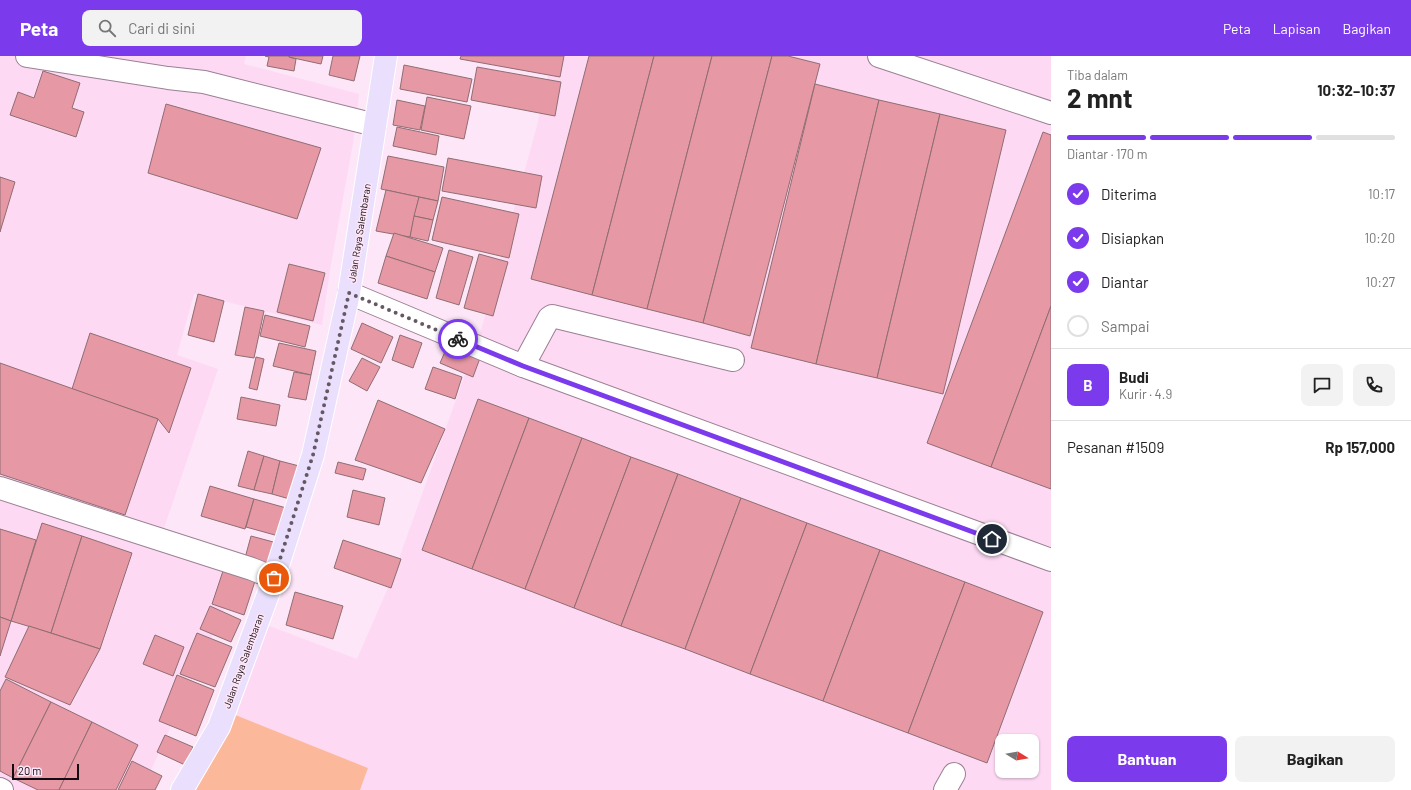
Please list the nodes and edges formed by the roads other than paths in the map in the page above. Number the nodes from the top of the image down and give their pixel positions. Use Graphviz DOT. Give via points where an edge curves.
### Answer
graph roads {
  1 [pos="27,56"];
  2 [pos="386,56"];
  3 [pos="880,56"];
  4 [pos="1051,113"];
  5 [pos="375,125"];
  6 [pos="349,293"];
  7 [pos="733,360"];
  8 [pos="523,366"];
  9 [pos="0,488"];
  10 [pos="1051,560"];
  11 [pos="274,578"];
  12 [pos="182,790"];
  1 -- 5 [label="lane" via="204,82"];
  2 -- 5 [label="main road, Jalan Raya Salembaran"];
  3 -- 4 [label="lane"];
  5 -- 6 [label="main road, Jalan Raya Salembaran"];
  6 -- 8 [label="lane"];
  6 -- 11 [label="main road, Jalan Raya Salembaran" via="313,455"];
  7 -- 8 [label="lane" via="552,316"];
  8 -- 10 [label="lane"];
  9 -- 11 [label="lane"];
  11 -- 12 [label="main road, Jalan Raya Salembaran" via="219,727"];
}
